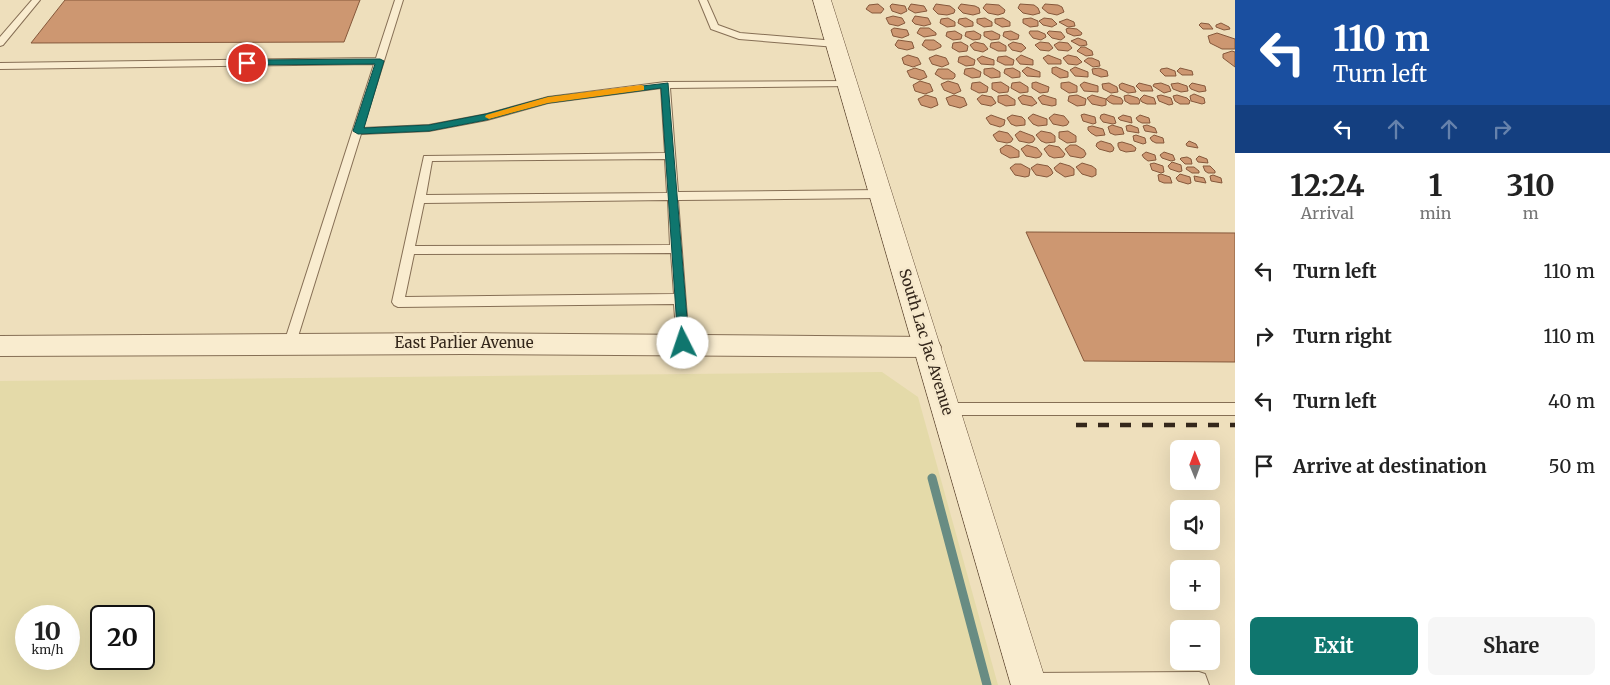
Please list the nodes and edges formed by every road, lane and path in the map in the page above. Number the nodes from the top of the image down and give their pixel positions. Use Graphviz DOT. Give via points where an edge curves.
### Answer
graph roads {
  1 [pos="36,0"];
  2 [pos="399,0"];
  3 [pos="704,0"];
  4 [pos="822,0"];
  5 [pos="0,42"];
  6 [pos="836,44"];
  7 [pos="380,61"];
  8 [pos="0,66"];
  9 [pos="848,84"];
  10 [pos="665,85"];
  11 [pos="358,131"];
  12 [pos="670,156"];
  13 [pos="881,194"];
  14 [pos="673,197"];
  15 [pos="419,199"];
  16 [pos="408,250"];
  17 [pos="677,250"];
  18 [pos="680,299"];
  19 [pos="290,343"];
  20 [pos="683,343"];
  21 [pos="0,346"];
  22 [pos="928,347"];
  23 [pos="947,408"];
  24 [pos="1235,409"];
  25 [pos="1029,683"];
  26 [pos="1201,685"];
  1 -- 5 [label="lane"];
  2 -- 7 [label="lane"];
  3 -- 6 [label="lane" via="714,27 739,36"];
  4 -- 6 [label="street, South Lac Jac Avenue"];
  6 -- 9 [label="street, South Lac Jac Avenue"];
  7 -- 8 [label="lane"];
  7 -- 11 [label="lane"];
  9 -- 10 [label="lane"];
  9 -- 13 [label="street, South Lac Jac Avenue"];
  10 -- 11 [label="lane" via="548,100 429,128"];
  10 -- 12 [label="lane"];
  11 -- 19 [label="lane"];
  12 -- 14 [label="lane"];
  12 -- 15 [label="lane" via="428,158"];
  13 -- 14 [label="lane"];
  13 -- 22 [label="street, South Lac Jac Avenue"];
  14 -- 15 [label="lane"];
  14 -- 17 [label="lane"];
  15 -- 16 [label="lane"];
  16 -- 17 [label="lane"];
  16 -- 18 [label="lane" via="398,302"];
  17 -- 18 [label="lane"];
  18 -- 20 [label="lane"];
  19 -- 20 [label="street, East Parlier Avenue"];
  19 -- 21 [label="street, East Parlier Avenue"];
  20 -- 22 [label="street, East Parlier Avenue"];
  22 -- 23 [label="street, South Lac Jac Avenue"];
  23 -- 24 [label="lane"];
  23 -- 25 [label="street, South Lac Jac Avenue"];
  25 -- 26 [label="lane" via="1199,680"];
}
